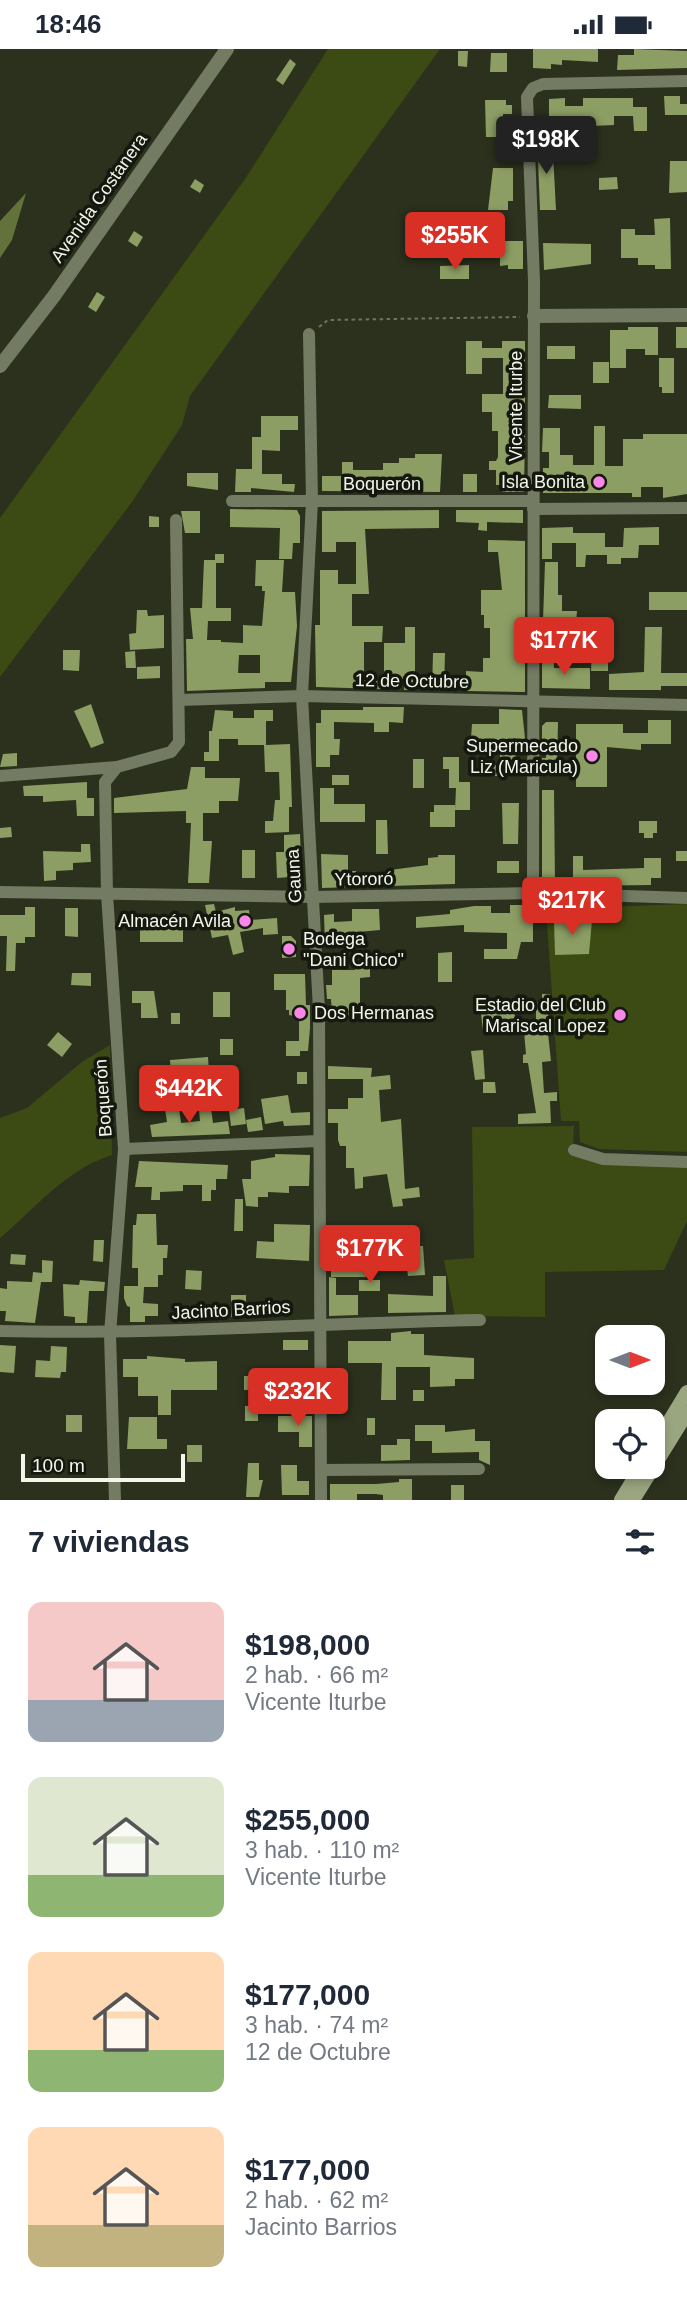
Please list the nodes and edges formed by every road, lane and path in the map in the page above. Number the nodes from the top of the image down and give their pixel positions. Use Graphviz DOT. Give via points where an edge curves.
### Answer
graph roads {
  1 [pos="227,49"];
  2 [pos="687,81"];
  3 [pos="687,315"];
  4 [pos="534,316"];
  5 [pos="309,334"];
  6 [pos="0,366"];
  7 [pos="232,501"];
  8 [pos="312,501"];
  9 [pos="533,505"];
  10 [pos="687,508"];
  11 [pos="176,520"];
  12 [pos="302,696"];
  13 [pos="179,700"];
  14 [pos="534,701"];
  15 [pos="687,705"];
  16 [pos="117,767"];
  17 [pos="0,776"];
  18 [pos="0,892"];
  19 [pos="107,894"];
  20 [pos="533,894"];
  21 [pos="313,897"];
  22 [pos="687,898"];
  23 [pos="318,1140"];
  24 [pos="124,1149"];
  25 [pos="573,1150"];
  26 [pos="687,1162"];
  27 [pos="480,1319"];
  28 [pos="320,1323"];
  29 [pos="0,1331"];
  30 [pos="110,1334"];
  31 [pos="687,1392"];
  32 [pos="687,1413"];
  33 [pos="665,1428"];
  34 [pos="479,1469"];
  35 [pos="321,1470"];
  36 [pos="634,1479"];
  37 [pos="115,1500"];
  38 [pos="321,1500"];
  39 [pos="621,1500"];
  40 [pos="633,1500"];
  1 -- 6 [label="street, Avenida Costanera"];
  2 -- 4 [label="street, Vicente Iturbe" via="543,84 527,97"];
  3 -- 4 [label="street"];
  4 -- 5 [label="path" via="328,320"];
  4 -- 9 [label="street, Vicente Iturbe"];
  5 -- 8 [label="street, Gauna"];
  7 -- 8 [label="street, Boquerón"];
  8 -- 9 [label="street, Boquerón"];
  8 -- 12 [label="street, Gauna"];
  9 -- 10 [label="street, Boquerón"];
  9 -- 14 [label="street, Vicente Iturbe"];
  11 -- 13 [label="street"];
  12 -- 13 [label="street, 12 de Octubre"];
  12 -- 14 [label="street, 12 de Octubre"];
  12 -- 21 [label="street, Gauna"];
  13 -- 16 [label="street" via="178,742 171,752"];
  14 -- 15 [label="street, 12 de Octubre"];
  14 -- 20 [label="street, Vicente Iturbe"];
  16 -- 17 [label="street"];
  16 -- 19 [label="street, Boquerón" via="105,782"];
  18 -- 19 [label="street, Ytororó"];
  19 -- 21 [label="street, Ytororó"];
  19 -- 24 [label="street, Boquerón"];
  20 -- 21 [label="street, Ytororó"];
  20 -- 22 [label="street, Ytororó"];
  21 -- 23 [label="street, Gauna" via="319,1010"];
  23 -- 24 [label="street"];
  23 -- 28 [label="street, Gauna"];
  24 -- 30 [label="street, Boquerón"];
  25 -- 26 [label="street" via="603,1159"];
  27 -- 28 [label="street, Jacinto Barrios"];
  28 -- 30 [label="street, Jacinto Barrios"];
  28 -- 35 [label="street, Gauna"];
  29 -- 30 [label="street, Jacinto Barrios"];
  30 -- 37 [label="street, Boquerón"];
  31 -- 33 [label="main road"];
  32 -- 40 [label="main road"];
  34 -- 35 [label="street"];
  35 -- 38 [label="street, Gauna"];
  36 -- 39 [label="main road"];
}
